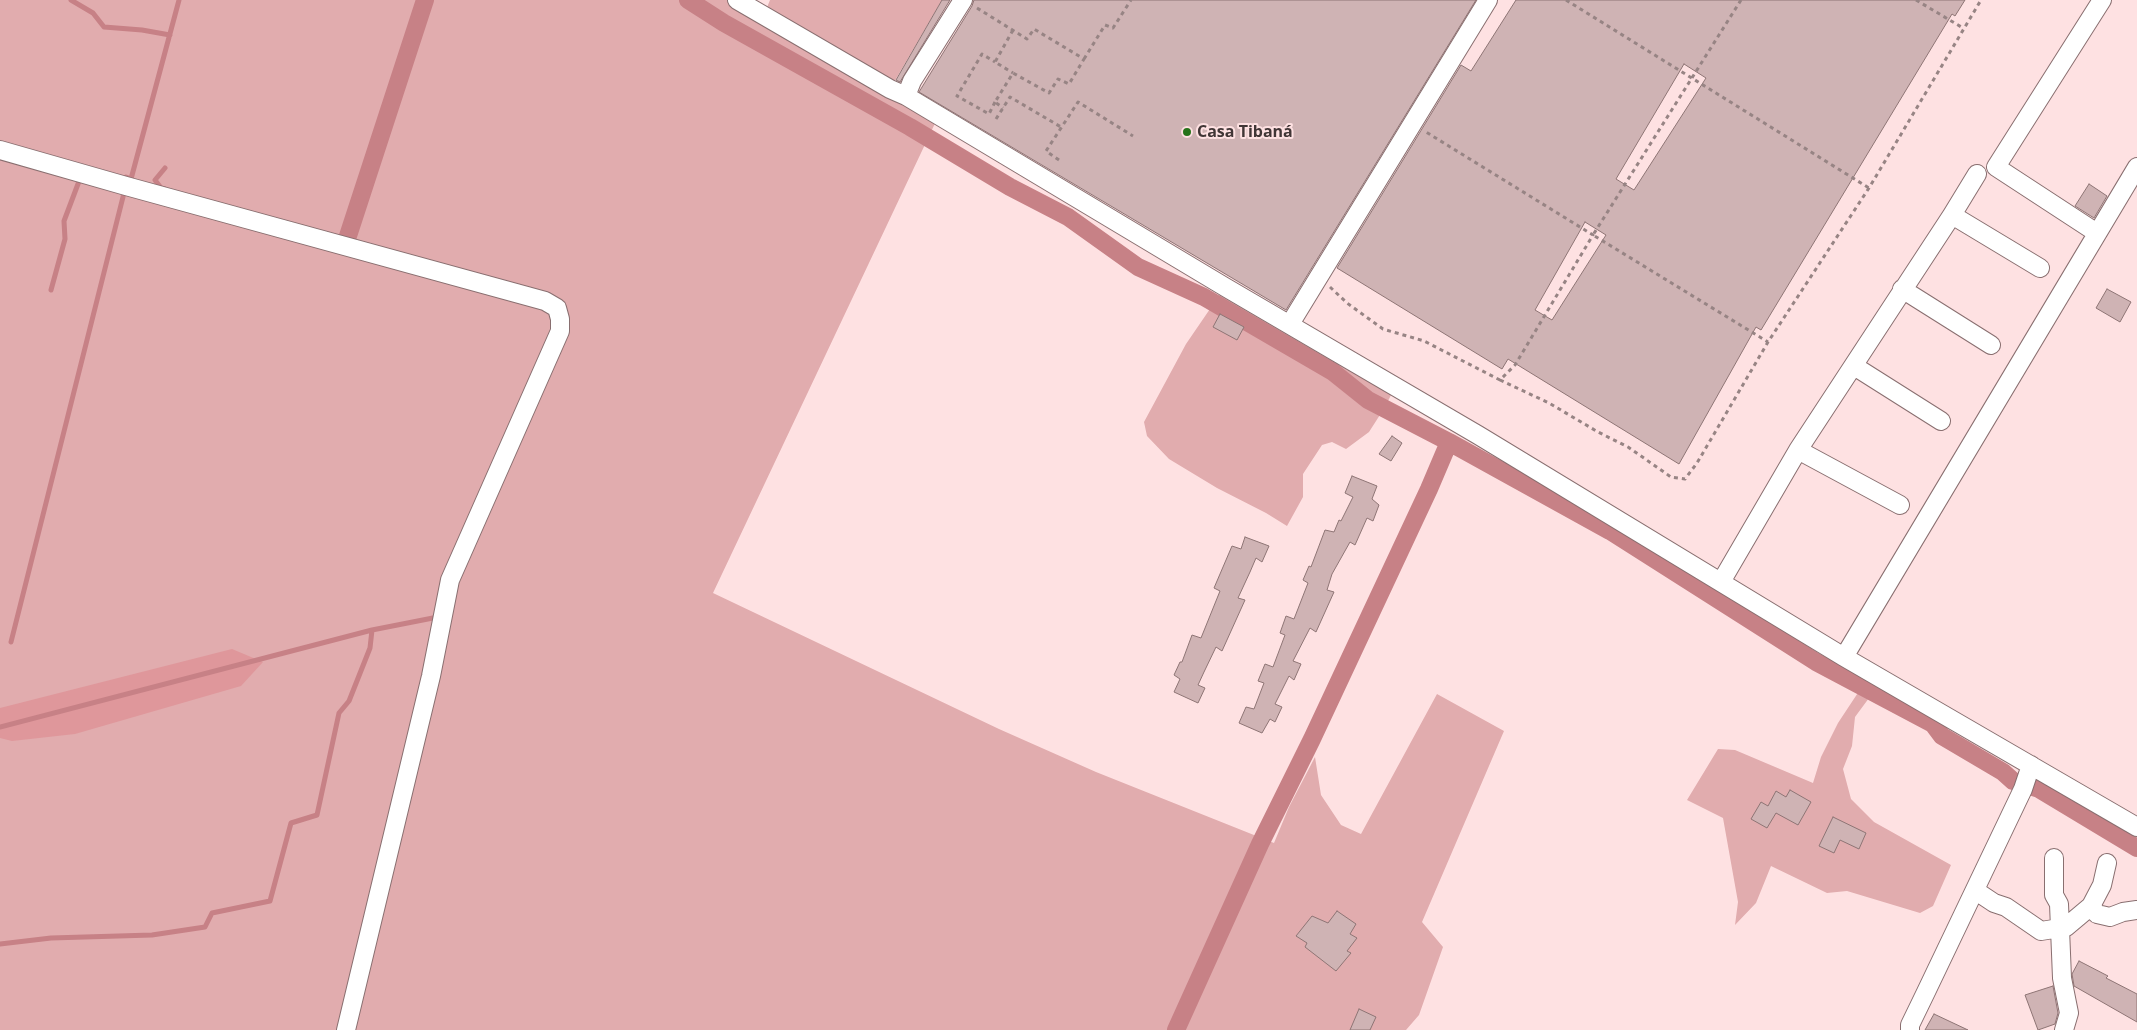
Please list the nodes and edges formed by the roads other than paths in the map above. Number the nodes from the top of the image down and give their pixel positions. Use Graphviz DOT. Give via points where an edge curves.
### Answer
graph roads {
  1 [pos="737,0"];
  2 [pos="1488,0"];
  3 [pos="2102,0"];
  4 [pos="967,2"];
  5 [pos="906,96"];
  6 [pos="0,150"];
  7 [pos="2137,166"];
  8 [pos="1977,174"];
  9 [pos="1952,215"];
  10 [pos="2097,234"];
  11 [pos="2040,268"];
  12 [pos="1902,289"];
  13 [pos="1290,324"];
  14 [pos="1991,345"];
  15 [pos="1854,366"];
  16 [pos="1941,421"];
  17 [pos="1798,450"];
  18 [pos="1900,505"];
  19 [pos="1721,582"];
  20 [pos="1844,657"];
  21 [pos="2031,765"];
  22 [pos="2137,827"];
  23 [pos="2054,858"];
  24 [pos="2107,862"];
  25 [pos="1976,891"];
  26 [pos="2091,906"];
  27 [pos="2137,910"];
  28 [pos="2059,928"];
  29 [pos="346,1030"];
  30 [pos="1910,1030"];
  31 [pos="2064,1030"];
  1 -- 5 [label="street"];
  2 -- 13 [label="street"];
  3 -- 10 [label="street" via="1996,167"];
  4 -- 5 [label="street" via="912,81"];
  5 -- 13 [label="street"];
  6 -- 29 [label="street" via="545,301 557,308 560,332 450,580 431,676"];
  7 -- 10 [label="street"];
  8 -- 9 [label="street"];
  9 -- 11 [label="street"];
  9 -- 12 [label="street"];
  10 -- 20 [label="street"];
  12 -- 14 [label="street"];
  12 -- 15 [label="street"];
  13 -- 19 [label="street"];
  15 -- 16 [label="street"];
  15 -- 17 [label="street"];
  17 -- 18 [label="street"];
  17 -- 19 [label="street"];
  19 -- 20 [label="street"];
  20 -- 21 [label="street"];
  21 -- 22 [label="street"];
  21 -- 25 [label="street"];
  23 -- 28 [label="street" via="2054,895 2059,904"];
  24 -- 26 [label="street" via="2102,885"];
  25 -- 28 [label="street" via="2041,931"];
  25 -- 30 [label="street"];
  26 -- 27 [label="street" via="2097,914 2110,917"];
  26 -- 28 [label="street" via="2066,927"];
  28 -- 31 [label="street" via="2062,978 2069,1013"];
}
